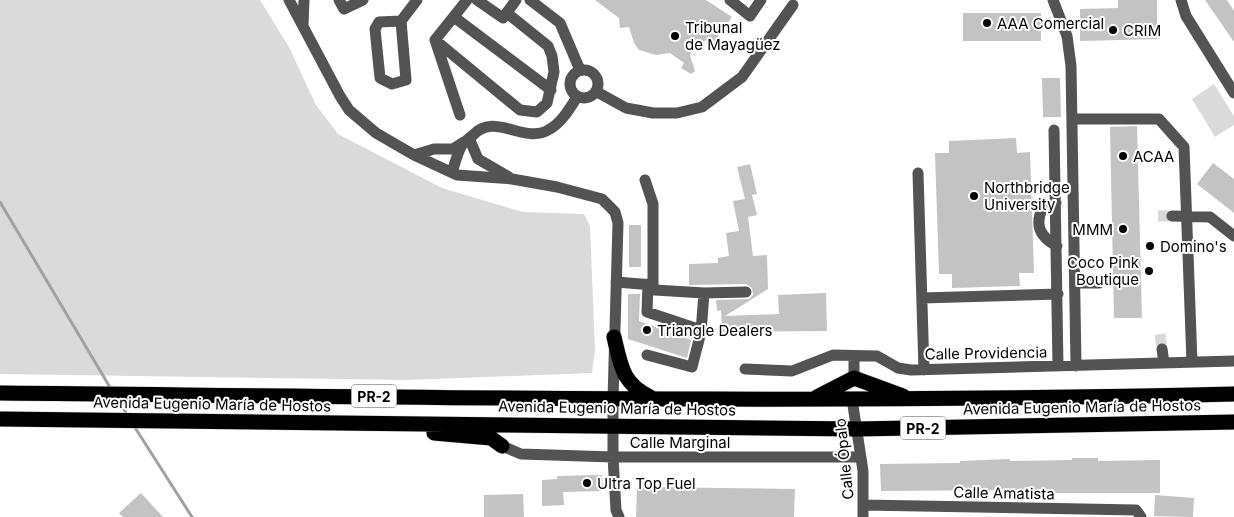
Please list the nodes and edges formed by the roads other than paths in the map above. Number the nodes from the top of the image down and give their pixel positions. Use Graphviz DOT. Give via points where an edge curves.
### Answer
graph roads {
  1 [pos="289,0"];
  2 [pos="304,0"];
  3 [pos="339,0"];
  4 [pos="363,0"];
  5 [pos="418,0"];
  6 [pos="467,0"];
  7 [pos="477,0"];
  8 [pos="516,0"];
  9 [pos="530,0"];
  10 [pos="730,0"];
  11 [pos="761,0"];
  12 [pos="1053,0"];
  13 [pos="1181,0"];
  14 [pos="791,2"];
  15 [pos="507,13"];
  16 [pos="454,17"];
  17 [pos="401,21"];
  18 [pos="303,26"];
  19 [pos="435,40"];
  20 [pos="580,70"];
  21 [pos="551,90"];
  22 [pos="597,92"];
  23 [pos="1234,93"];
  24 [pos="577,97"];
  25 [pos="460,115"];
  26 [pos="1072,119"];
  27 [pos="1054,130"];
  28 [pos="469,138"];
  29 [pos="414,154"];
  30 [pos="918,173"];
  31 [pos="455,174"];
  32 [pos="512,179"];
  33 [pos="645,180"];
  34 [pos="1056,203"];
  35 [pos="1172,216"];
  36 [pos="1188,216"];
  37 [pos="1234,236"];
  38 [pos="1057,246"];
  39 [pos="616,282"];
  40 [pos="1099,282"];
  41 [pos="1075,283"];
  42 [pos="650,285"];
  43 [pos="746,292"];
  44 [pos="704,293"];
  45 [pos="1058,294"];
  46 [pos="922,298"];
  47 [pos="701,330"];
  48 [pos="614,337"];
  49 [pos="1162,349"];
  50 [pos="647,355"];
  51 [pos="854,356"];
  52 [pos="1234,361"];
  53 [pos="1192,362"];
  54 [pos="1164,363"];
  55 [pos="1058,366"];
  56 [pos="1076,366"];
  57 [pos="745,369"];
  58 [pos="924,370"];
  59 [pos="854,378"];
  60 [pos="0,392"];
  61 [pos="1234,394"];
  62 [pos="814,398"];
  63 [pos="613,399"];
  64 [pos="653,399"];
  65 [pos="852,399"];
  66 [pos="909,399"];
  67 [pos="0,419"];
  68 [pos="1234,422"];
  69 [pos="330,423"];
  70 [pos="613,426"];
  71 [pos="857,429"];
  72 [pos="502,446"];
  73 [pos="613,457"];
  74 [pos="860,457"];
  75 [pos="863,511"];
  76 [pos="619,517"];
  77 [pos="1140,517"];
  1 -- 18 [label="street"];
  2 -- 18 [label="street"];
  3 -- 4 [label="street" via="344,9"];
  5 -- 17 [label="street"];
  6 -- 16 [label="street"];
  7 -- 15 [label="street" via="503,18"];
  8 -- 15 [label="street"];
  9 -- 20 [label="street" via="560,23"];
  10 -- 11 [label="street" via="750,16"];
  12 -- 26 [label="street" via="1068,43"];
  13 -- 23 [label="street" via="1186,16"];
  14 -- 22 [label="street" via="742,77 702,107 677,113 653,113 626,108"];
  15 -- 21 [label="street" via="548,46 554,72"];
  16 -- 19 [label="street"];
  16 -- 21 [label="street"];
  17 -- 17 [label="street" via="380,22 375,29 380,78 392,84 406,80"];
  18 -- 29 [label="street" via="349,110 376,133"];
  19 -- 21 [label="street" via="520,110 537,112 547,103"];
  19 -- 25 [label="street"];
  20 -- 22 [label="street" via="596,75 599,83"];
  20 -- 24 [label="street" via="571,77 570,88"];
  22 -- 24 [label="street" via="588,98"];
  24 -- 28 [label="street" via="550,130 524,134 504,126 489,125 476,130"];
  26 -- 36 [label="street" via="1158,119 1184,147"];
  26 -- 41 [label="street"];
  27 -- 34 [label="street"];
  28 -- 29 [label="street" via="453,149"];
  28 -- 31 [label="street" via="462,146"];
  28 -- 32 [label="street" via="478,159"];
  29 -- 31 [label="street"];
  30 -- 46 [label="street"];
  31 -- 32 [label="street"];
  32 -- 39 [label="street" via="557,187 607,202 618,223"];
  33 -- 42 [label="street" via="653,204"];
  34 -- 38 [label="street"];
  34 -- 38 [label="street" via="1042,207 1038,215 1039,230 1046,240"];
  35 -- 36 [label="street"];
  36 -- 37 [label="street" via="1210,216"];
  36 -- 53 [label="street"];
  38 -- 45 [label="street"];
  39 -- 42 [label="street"];
  39 -- 48 [label="street"];
  40 -- 41 [label="street"];
  41 -- 56 [label="street"];
  42 -- 44 [label="street" via="655,290"];
  42 -- 47 [label="street" via="647,312"];
  43 -- 44 [label="street"];
  44 -- 47 [label="street"];
  45 -- 46 [label="street"];
  45 -- 55 [label="street"];
  46 -- 58 [label="street"];
  47 -- 50 [label="street" via="692,367"];
  48 -- 63 [label="street"];
  48 -- 64 [label="highway" via="625,376 634,389"];
  49 -- 54 [label="street"];
  51 -- 57 [label="street, Calle Providencia" via="833,356 792,370"];
  51 -- 58 [label="street, Calle Providencia" via="877,356 898,368"];
  51 -- 59 [label="street"];
  52 -- 53 [label="street, Calle Providencia"];
  53 -- 54 [label="street, Calle Providencia"];
  54 -- 56 [label="street, Calle Providencia"];
  55 -- 56 [label="street, Calle Providencia"];
  55 -- 58 [label="street, Calle Providencia"];
  59 -- 62 [label="highway"];
  59 -- 66 [label="highway"];
  60 -- 63 [label="highway, Avenida Eugenio María de Hostos / PR-2"];
  61 -- 66 [label="highway, Avenida Eugenio María de Hostos / PR-2"];
  62 -- 64 [label="highway, Avenida Eugenio María de Hostos / PR-2"];
  62 -- 65 [label="highway, Avenida Eugenio María de Hostos / PR-2"];
  63 -- 64 [label="highway, Avenida Eugenio María de Hostos / PR-2"];
  63 -- 70 [label="street"];
  65 -- 66 [label="highway, Avenida Eugenio María de Hostos / PR-2"];
  65 -- 71 [label="street, Calle Ópalo"];
  67 -- 69 [label="highway, Avenida Eugenio María de Hostos / PR-2"];
  68 -- 71 [label="highway, Avenida Eugenio María de Hostos / PR-2"];
  69 -- 70 [label="highway, Avenida Eugenio María de Hostos / PR-2"];
  69 -- 72 [label="highway" via="491,438"];
  70 -- 71 [label="highway, Avenida Eugenio María de Hostos / PR-2"];
  70 -- 73 [label="street"];
  71 -- 74 [label="street, Calle Ópalo"];
  72 -- 73 [label="street, Calle Marginal" via="521,454"];
  73 -- 74 [label="street, Calle Marginal"];
  73 -- 76 [label="street"];
  74 -- 75 [label="street, Calle Ópalo"];
  75 -- 77 [label="street, Calle Amatista" via="1136,510"];
}
